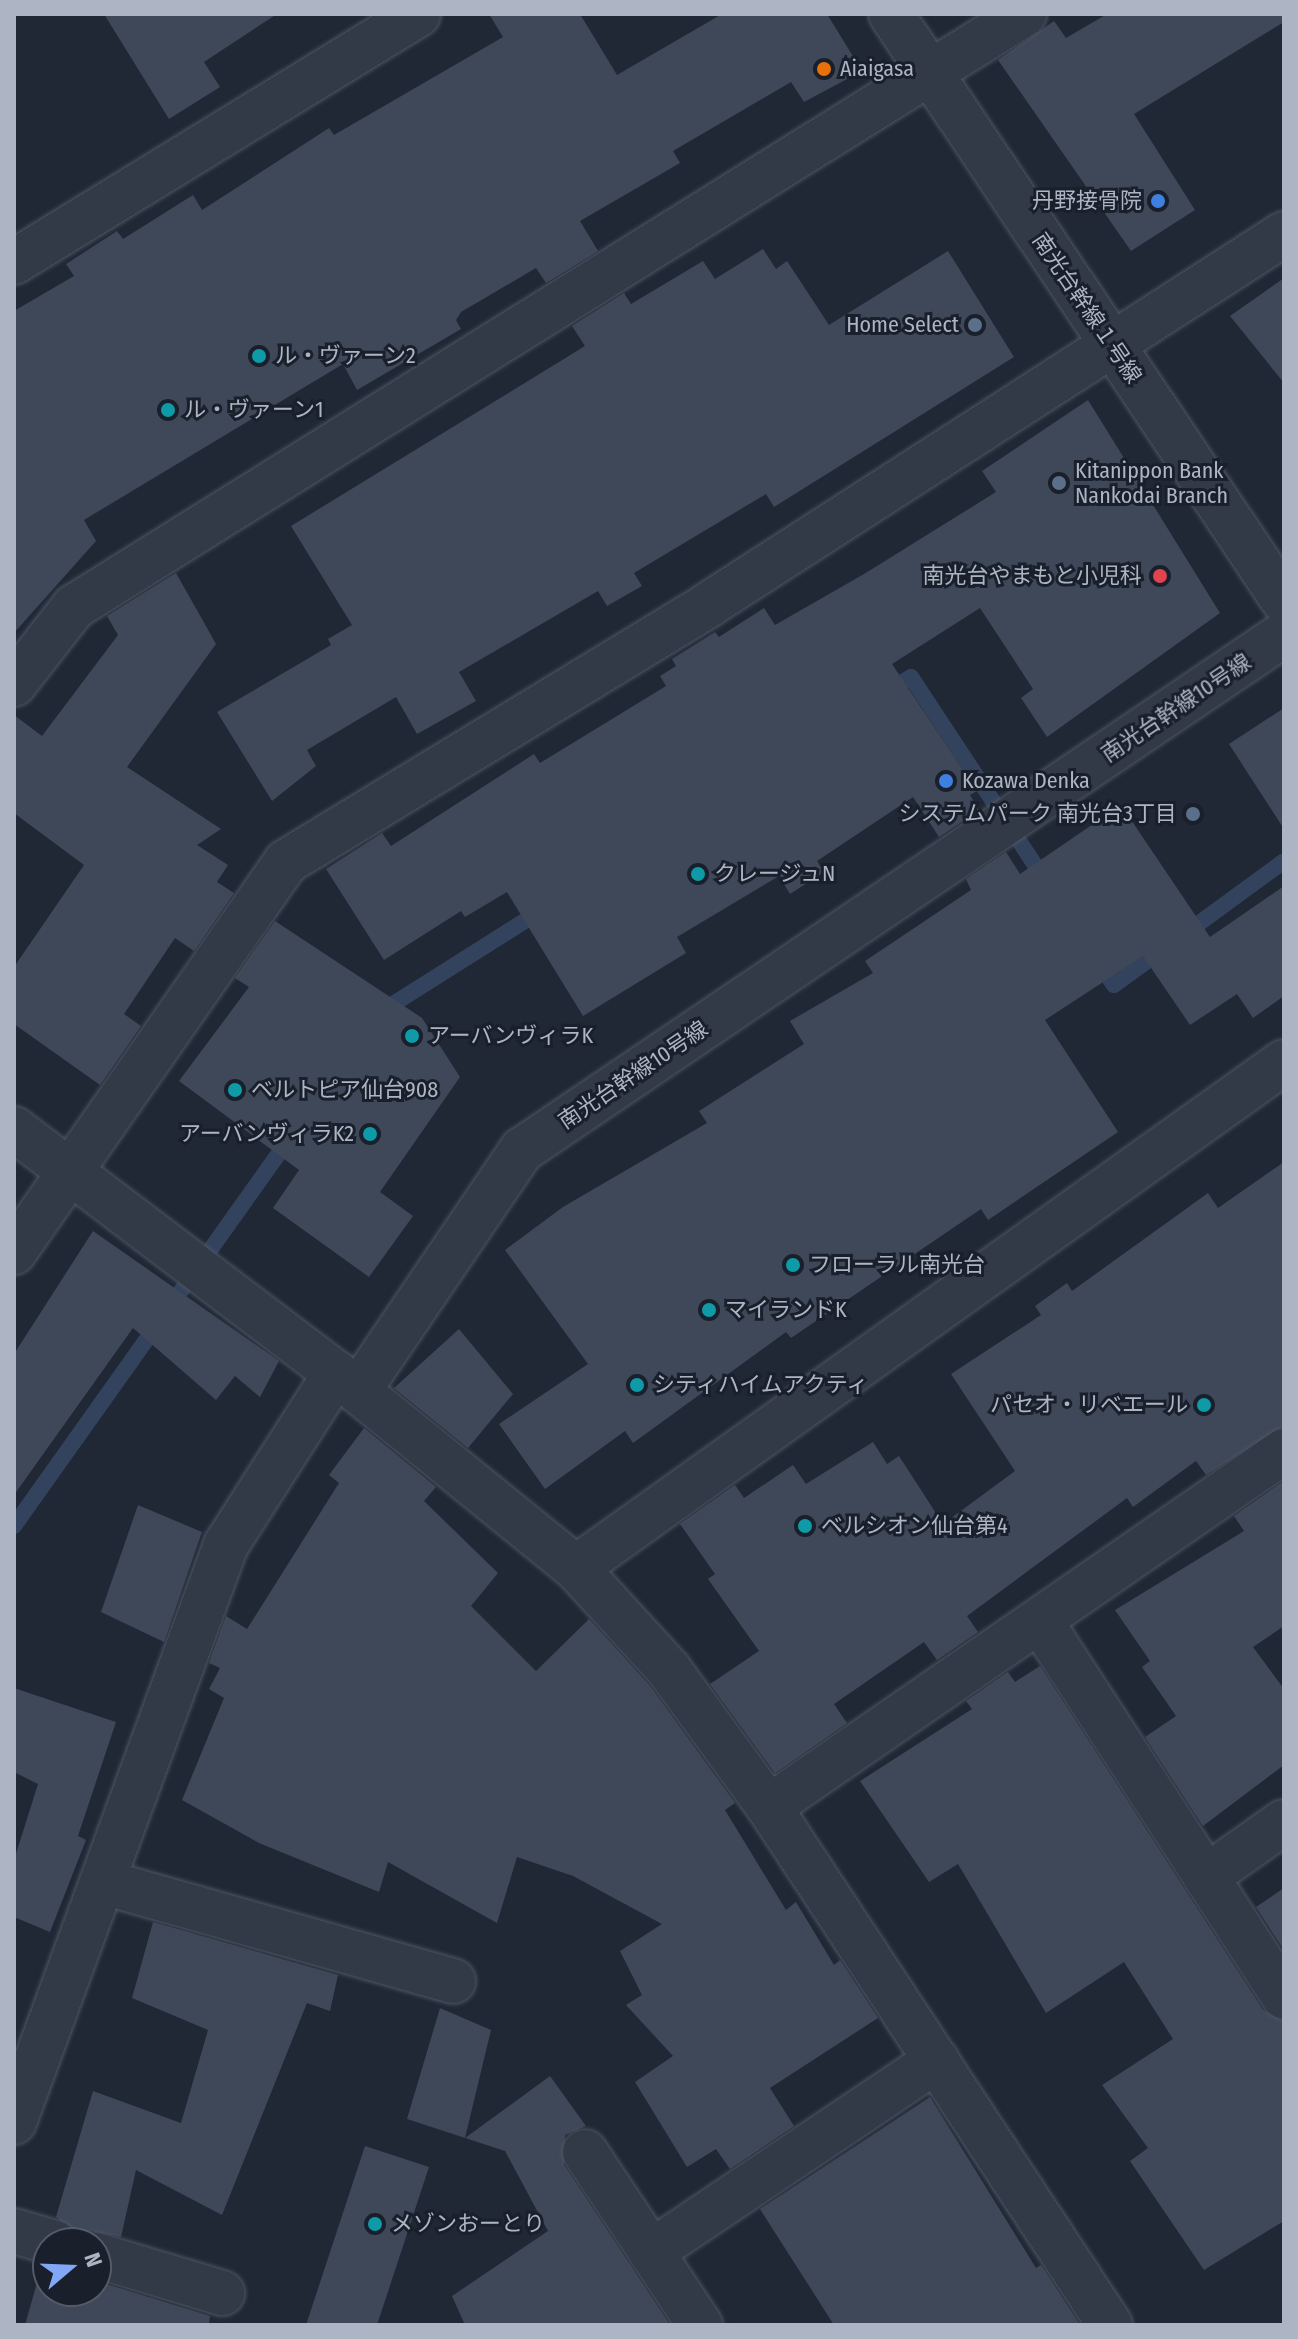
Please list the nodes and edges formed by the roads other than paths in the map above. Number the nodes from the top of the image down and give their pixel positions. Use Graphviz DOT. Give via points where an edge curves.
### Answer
graph roads {
  1 [pos="418,14"];
  2 [pos="891,14"];
  3 [pos="1024,14"];
  4 [pos="931,73"];
  5 [pos="1284,234"];
  6 [pos="14,262"];
  7 [pos="1110,345"];
  8 [pos="1284,601"];
  9 [pos="1284,634"];
  10 [pos="14,684"];
  11 [pos="1284,1062"];
  12 [pos="14,1129"];
  13 [pos="69,1172"];
  14 [pos="14,1252"];
  15 [pos="347,1382"];
  16 [pos="1284,1451"];
  17 [pos="576,1568"];
  18 [pos="1042,1624"];
  19 [pos="769,1807"];
  20 [pos="1284,1822"];
  21 [pos="1206,1877"];
  22 [pos="103,1882"];
  23 [pos="453,1981"];
  24 [pos="1284,1996"];
  25 [pos="937,2060"];
  26 [pos="14,2122"];
  27 [pos="585,2152"];
  28 [pos="651,2252"];
  29 [pos="112,2260"];
  30 [pos="222,2293"];
  31 [pos="700,2325"];
  32 [pos="1110,2325"];
  1 -- 6 [label="street"];
  2 -- 4 [label="street, 南光台幹線１号線"];
  3 -- 4 [label="street"];
  4 -- 7 [label="street, 南光台幹線１号線"];
  4 -- 10 [label="street" via="74,607"];
  5 -- 7 [label="street"];
  7 -- 8 [label="street, 南光台幹線１号線"];
  7 -- 13 [label="street" via="708,605 286,862"];
  9 -- 15 [label="street, 南光台幹線10号線" via="522,1150"];
  11 -- 17 [label="street"];
  12 -- 13 [label="street"];
  13 -- 14 [label="street"];
  13 -- 15 [label="street"];
  15 -- 17 [label="street"];
  15 -- 22 [label="street, 南光台幹線10号線" via="226,1545"];
  16 -- 18 [label="street"];
  17 -- 19 [label="street" via="669,1670"];
  18 -- 19 [label="street"];
  18 -- 21 [label="street"];
  19 -- 25 [label="street"];
  20 -- 21 [label="street"];
  21 -- 24 [label="street"];
  22 -- 23 [label="street"];
  22 -- 26 [label="street, 南光台幹線10号線"];
  25 -- 28 [label="street"];
  25 -- 32 [label="street"];
  27 -- 28 [label="street"];
  28 -- 31 [label="street"];
  29 -- 30 [label="street"];
}
